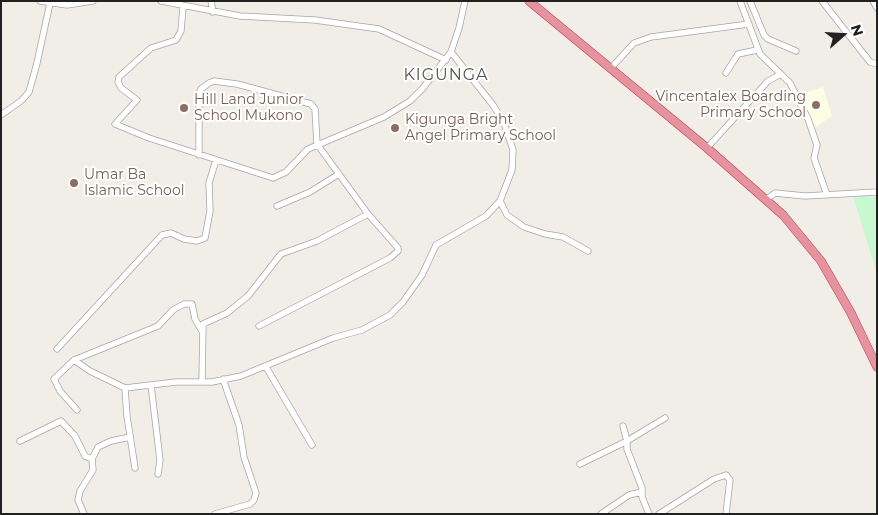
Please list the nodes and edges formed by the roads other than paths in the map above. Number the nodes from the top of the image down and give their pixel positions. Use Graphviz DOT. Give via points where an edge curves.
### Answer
graph roads {
  1 [pos="40,1"];
  2 [pos="94,1"];
  3 [pos="161,1"];
  4 [pos="211,1"];
  5 [pos="465,1"];
  6 [pos="529,1"];
  7 [pos="740,1"];
  8 [pos="750,1"];
  9 [pos="822,1"];
  10 [pos="873,1"];
  11 [pos="165,2"];
  12 [pos="54,3"];
  13 [pos="183,7"];
  14 [pos="877,8"];
  15 [pos="213,12"];
  16 [pos="749,24"];
  17 [pos="757,50"];
  18 [pos="796,51"];
  19 [pos="451,52"];
  20 [pos="446,60"];
  21 [pos="877,64"];
  22 [pos="611,68"];
  23 [pos="726,73"];
  24 [pos="781,74"];
  25 [pos="1,115"];
  26 [pos="317,144"];
  27 [pos="707,148"];
  28 [pos="199,155"];
  29 [pos="216,160"];
  30 [pos="339,174"];
  31 [pos="877,192"];
  32 [pos="827,195"];
  33 [pos="767,199"];
  34 [pos="500,201"];
  35 [pos="277,206"];
  36 [pos="368,214"];
  37 [pos="588,251"];
  38 [pos="259,326"];
  39 [pos="202,331"];
  40 [pos="57,349"];
  41 [pos="74,360"];
  42 [pos="266,367"];
  43 [pos="877,367"];
  44 [pos="223,379"];
  45 [pos="202,382"];
  46 [pos="152,385"];
  47 [pos="125,388"];
  48 [pos="77,410"];
  49 [pos="666,418"];
  50 [pos="623,426"];
  51 [pos="130,437"];
  52 [pos="20,441"];
  53 [pos="627,441"];
  54 [pos="312,445"];
  55 [pos="92,459"];
  56 [pos="580,464"];
  57 [pos="134,468"];
  58 [pos="158,474"];
  59 [pos="642,492"];
  60 [pos="84,514"];
  61 [pos="215,514"];
  62 [pos="601,514"];
  63 [pos="649,514"];
  64 [pos="659,514"];
  65 [pos="726,514"];
  1 -- 12 [label="street"];
  2 -- 12 [label="street" via="67,5"];
  3 -- 11 [label="street"];
  4 -- 15 [label="street"];
  5 -- 19 [label="street"];
  6 -- 22 [label="highway"];
  7 -- 16 [label="street"];
  8 -- 18 [label="street" via="764,35"];
  9 -- 21 [label="street" via="870,62"];
  10 -- 14 [label="street"];
  11 -- 13 [label="street"];
  12 -- 25 [label="street" via="28,92"];
  13 -- 15 [label="street"];
  13 -- 28 [label="street" via="181,31 176,40 151,48 119,77 121,88 137,100 115,124"];
  15 -- 20 [label="street" via="380,29"];
  16 -- 17 [label="street"];
  16 -- 22 [label="street" via="651,36 634,43"];
  17 -- 23 [label="street" via="738,54"];
  17 -- 24 [label="street"];
  19 -- 20 [label="street"];
  19 -- 34 [label="street" via="493,105 509,137 513,150 512,170"];
  20 -- 26 [label="street" via="423,88 398,109 384,118"];
  22 -- 27 [label="highway"];
  24 -- 27 [label="street" via="768,81"];
  24 -- 32 [label="street" via="795,92 816,140 814,158"];
  26 -- 28 [label="street" via="315,109 311,104 214,81 204,86 199,94"];
  26 -- 29 [label="street" via="277,177 253,173"];
  26 -- 30 [label="street"];
  27 -- 33 [label="highway"];
  28 -- 29 [label="street"];
  29 -- 40 [label="street" via="209,183 210,211 205,238 197,241 171,233 162,235"];
  30 -- 35 [label="street" via="310,192"];
  30 -- 36 [label="street"];
  31 -- 32 [label="street"];
  32 -- 33 [label="street" via="775,193"];
  33 -- 43 [label="highway" via="821,261"];
  34 -- 37 [label="street" via="507,215 524,227 563,237"];
  34 -- 42 [label="street" via="486,216 439,242 414,287 390,315 362,330 333,338"];
  36 -- 38 [label="street" via="394,242 398,251"];
  36 -- 39 [label="street" via="317,241 281,254 248,296 227,314 203,324"];
  39 -- 41 [label="street" via="192,304 184,304 173,310 158,326"];
  39 -- 45 [label="street"];
  41 -- 47 [label="street"];
  41 -- 48 [label="street" via="54,379"];
  42 -- 44 [label="street"];
  42 -- 54 [label="street"];
  44 -- 45 [label="street"];
  44 -- 61 [label="street" via="256,492 250,504"];
  45 -- 46 [label="street"];
  46 -- 47 [label="street"];
  46 -- 58 [label="street" via="160,460"];
  47 -- 51 [label="street"];
  49 -- 53 [label="street"];
  50 -- 53 [label="street"];
  51 -- 55 [label="street" via="98,447"];
  51 -- 57 [label="street"];
  52 -- 55 [label="street" via="61,421 75,436 85,456"];
  53 -- 56 [label="street"];
  53 -- 59 [label="street"];
  55 -- 60 [label="street" via="93,470 78,500"];
  59 -- 62 [label="street" via="629,495"];
  59 -- 63 [label="street"];
  64 -- 65 [label="street" via="714,479 726,475 730,480"];
}
